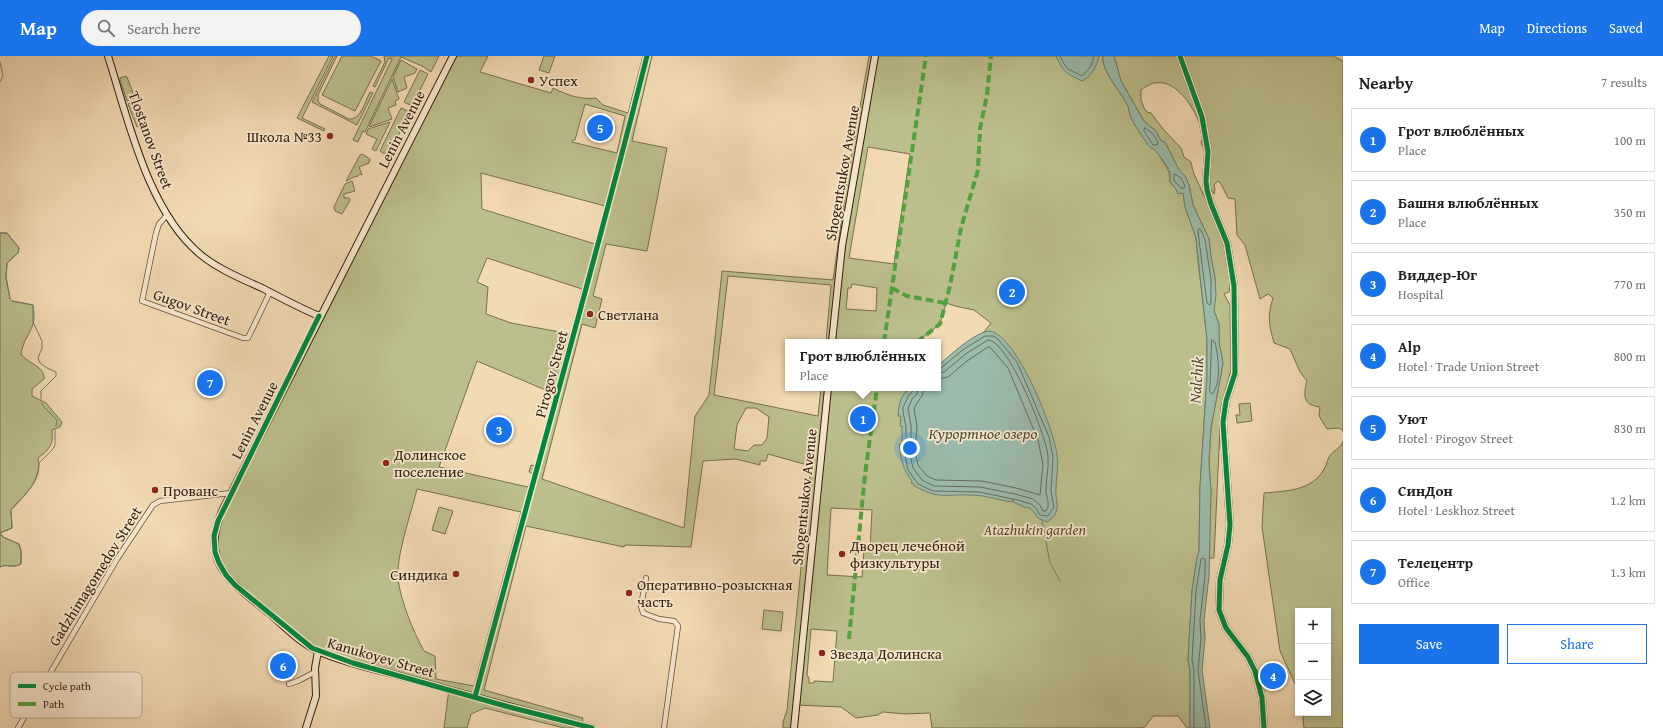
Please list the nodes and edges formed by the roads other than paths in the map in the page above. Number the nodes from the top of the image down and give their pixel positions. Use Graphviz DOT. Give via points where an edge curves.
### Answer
graph roads {
  1 [pos="108,56"];
  2 [pos="452,56"];
  3 [pos="647,56"];
  4 [pos="876,56"];
  5 [pos="1180,56"];
  6 [pos="168,215"];
  7 [pos="270,292"];
  8 [pos="320,316"];
  9 [pos="832,339"];
  10 [pos="828,391"];
  11 [pos="231,493"];
  12 [pos="214,536"];
  13 [pos="646,578"];
  14 [pos="318,651"];
  15 [pos="51,672"];
  16 [pos="315,672"];
  17 [pos="289,684"];
  18 [pos="475,697"];
  19 [pos="24,718"];
  20 [pos="18,728"];
  21 [pos="306,728"];
  22 [pos="592,728"];
  23 [pos="664,728"];
  24 [pos="794,728"];
  25 [pos="1264,728"];
  1 -- 6 [label="street, Tlostanov Street" via="143,165"];
  2 -- 8 [label="street, Lenin Avenue"];
  3 -- 18 [label="street, Pirogov Street" via="626,142"];
  4 -- 9 [label="street, Shogentsukov Avenue" via="842,246"];
  5 -- 25 [label="street" via="1200,111 1208,152 1208,196 1227,243 1234,286 1235,373 1226,401 1223,422 1230,525 1220,580 1219,610 1226,628 1248,657 1255,671 1262,698"];
  6 -- 7 [label="street, Tlostanov Street" via="202,256"];
  6 -- 7 [label="street, Gugov Street" via="159,224 156,233 142,301 248,338"];
  7 -- 8 [label="street, Tlostanov Street"];
  8 -- 11 [label="street, Lenin Avenue"];
  10 -- 24 [label="street, Shogentsukov Avenue"];
  11 -- 12 [label="street, Lenin Avenue"];
  11 -- 15 [label="street, Gadzhimagomedov Street" via="160,501 153,506 117,559"];
  12 -- 14 [label="street, Kanukoyev Street" via="218,563 235,585 298,638"];
  13 -- 23 [label="street" via="641,606 643,613 674,621 678,626"];
  14 -- 16 [label="street"];
  14 -- 18 [label="street, Kanukoyev Street"];
  16 -- 17 [label="street"];
  16 -- 21 [label="street" via="316,696"];
  18 -- 22 [label="street, Kanukoyev Street"];
  19 -- 20 [label="street, Gadzhimagomedov Street"];
}
